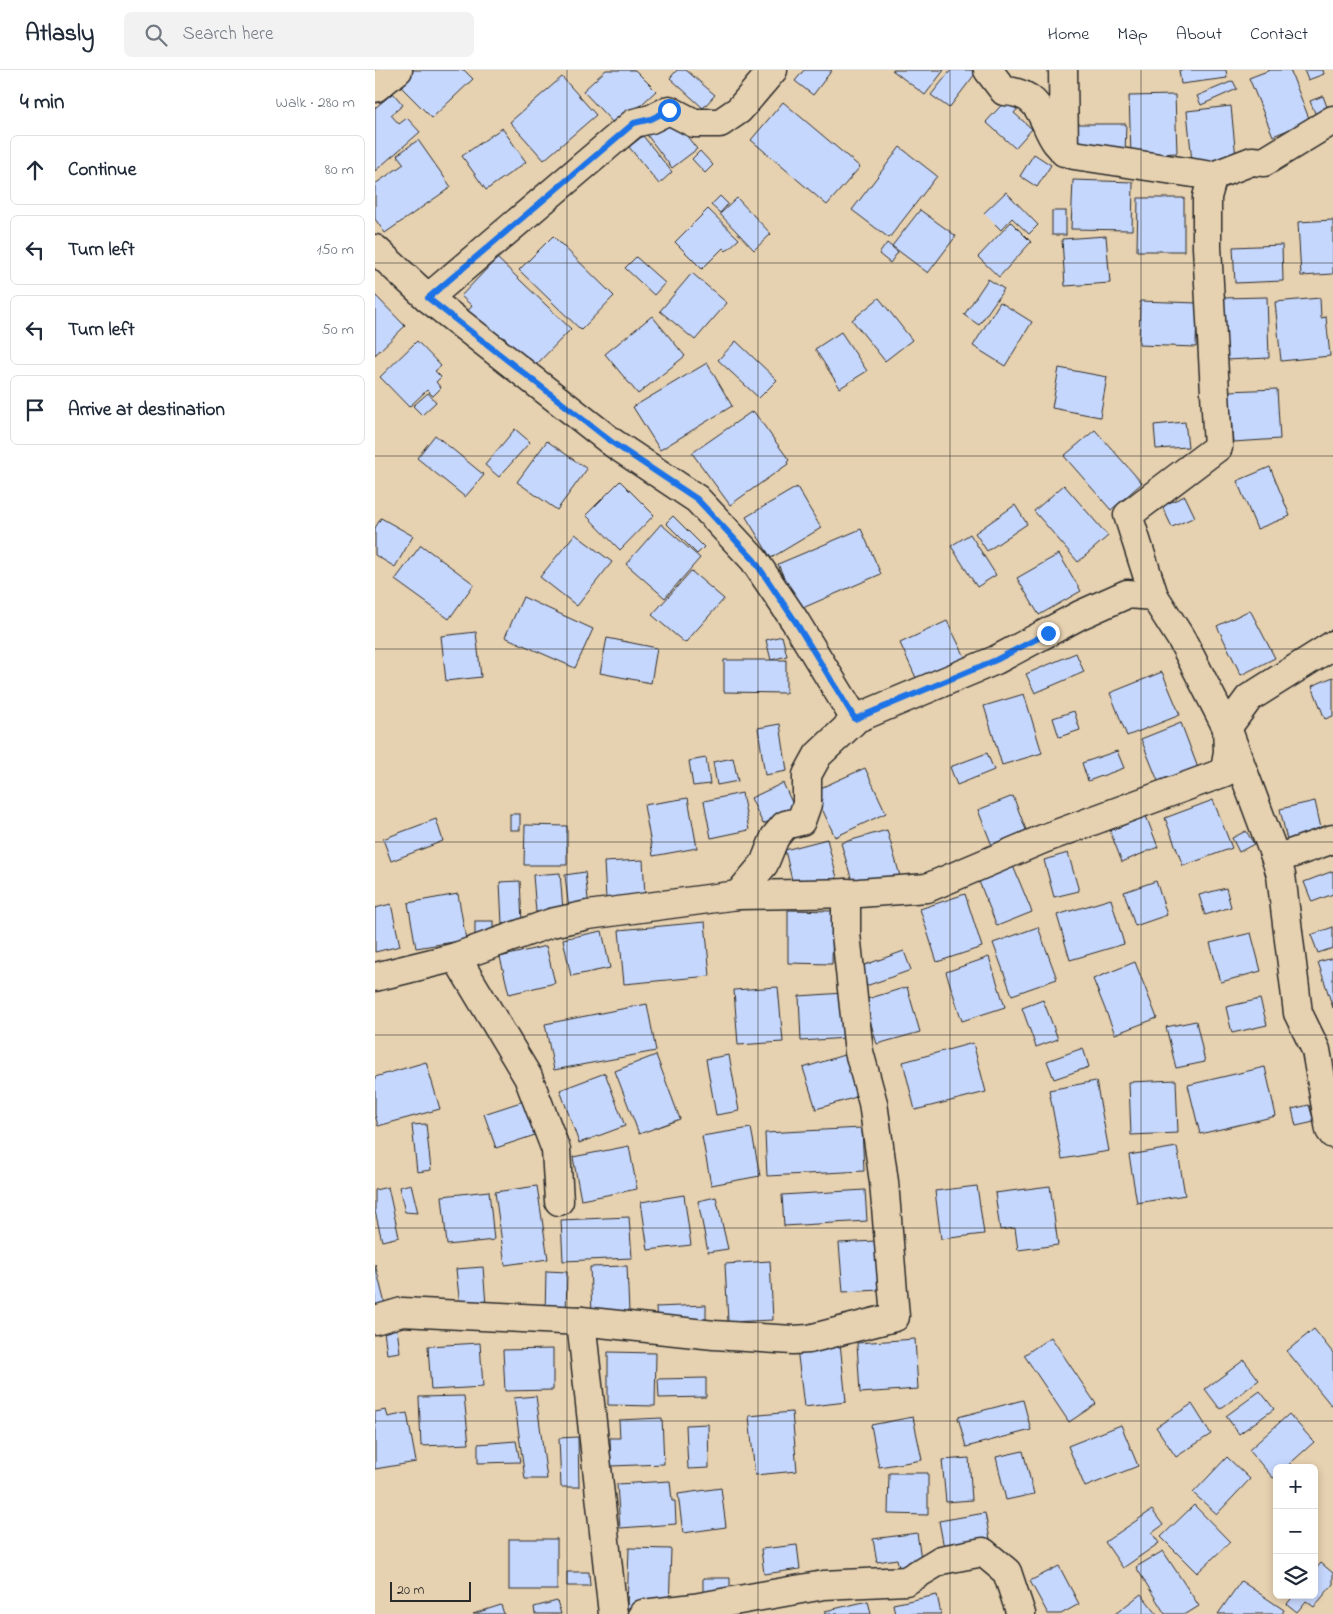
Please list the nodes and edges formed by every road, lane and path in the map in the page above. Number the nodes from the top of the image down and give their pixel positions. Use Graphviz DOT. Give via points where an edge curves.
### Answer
graph roads {
  1 [pos="398,70"];
  2 [pos="773,70"];
  3 [pos="988,70"];
  4 [pos="1063,70"];
  5 [pos="375,88"];
  6 [pos="1333,120"];
  7 [pos="1064,152"];
  8 [pos="1213,176"];
  9 [pos="375,249"];
  10 [pos="428,298"];
  11 [pos="1154,596"];
  12 [pos="1333,645"];
  13 [pos="855,719"];
  14 [pos="1227,728"];
  15 [pos="1333,839"];
  16 [pos="1276,859"];
  17 [pos="846,893"];
  18 [pos="738,896"];
  19 [pos="456,958"];
  20 [pos="375,977"];
  21 [pos="1333,1134"];
  22 [pos="559,1201"];
  23 [pos="375,1320"];
  24 [pos="581,1321"];
  25 [pos="613,1614"];
  26 [pos="643,1614"];
  27 [pos="1021,1614"];
  1 -- 5 [label="street"];
  2 -- 10 [label="street" via="739,110 720,123 694,123 669,110 634,123"];
  3 -- 7 [label="street" via="1004,91 1018,92 1034,100"];
  4 -- 7 [label="street"];
  6 -- 8 [label="street" via="1264,162 1252,161"];
  7 -- 8 [label="street"];
  8 -- 11 [label="street" via="1207,197 1207,247 1217,447 1128,514"];
  9 -- 10 [label="street"];
  10 -- 13 [label="street" via="613,443 697,499 754,560"];
  11 -- 13 [label="street" via="1127,594 996,660"];
  11 -- 14 [label="street" via="1182,640"];
  12 -- 14 [label="street" via="1249,698"];
  13 -- 18 [label="street" via="818,755 807,775 807,804 801,821 785,825 775,837 765,864"];
  14 -- 16 [label="street"];
  14 -- 17 [label="street" via="1225,772 1043,839 927,888"];
  15 -- 16 [label="street"];
  16 -- 21 [label="street" via="1281,875 1298,1013 1317,1050"];
  17 -- 18 [label="street"];
  17 -- 24 [label="street" via="846,934 859,1052 873,1103 884,1182 895,1317 809,1339 793,1340"];
  18 -- 19 [label="street" via="579,916"];
  19 -- 20 [label="street"];
  19 -- 22 [label="street" via="528,1077 556,1150"];
  23 -- 24 [label="street" via="402,1312"];
  24 -- 25 [label="street"];
  26 -- 27 [label="street" via="824,1585 906,1582 941,1560 983,1552 1007,1572"];
}
